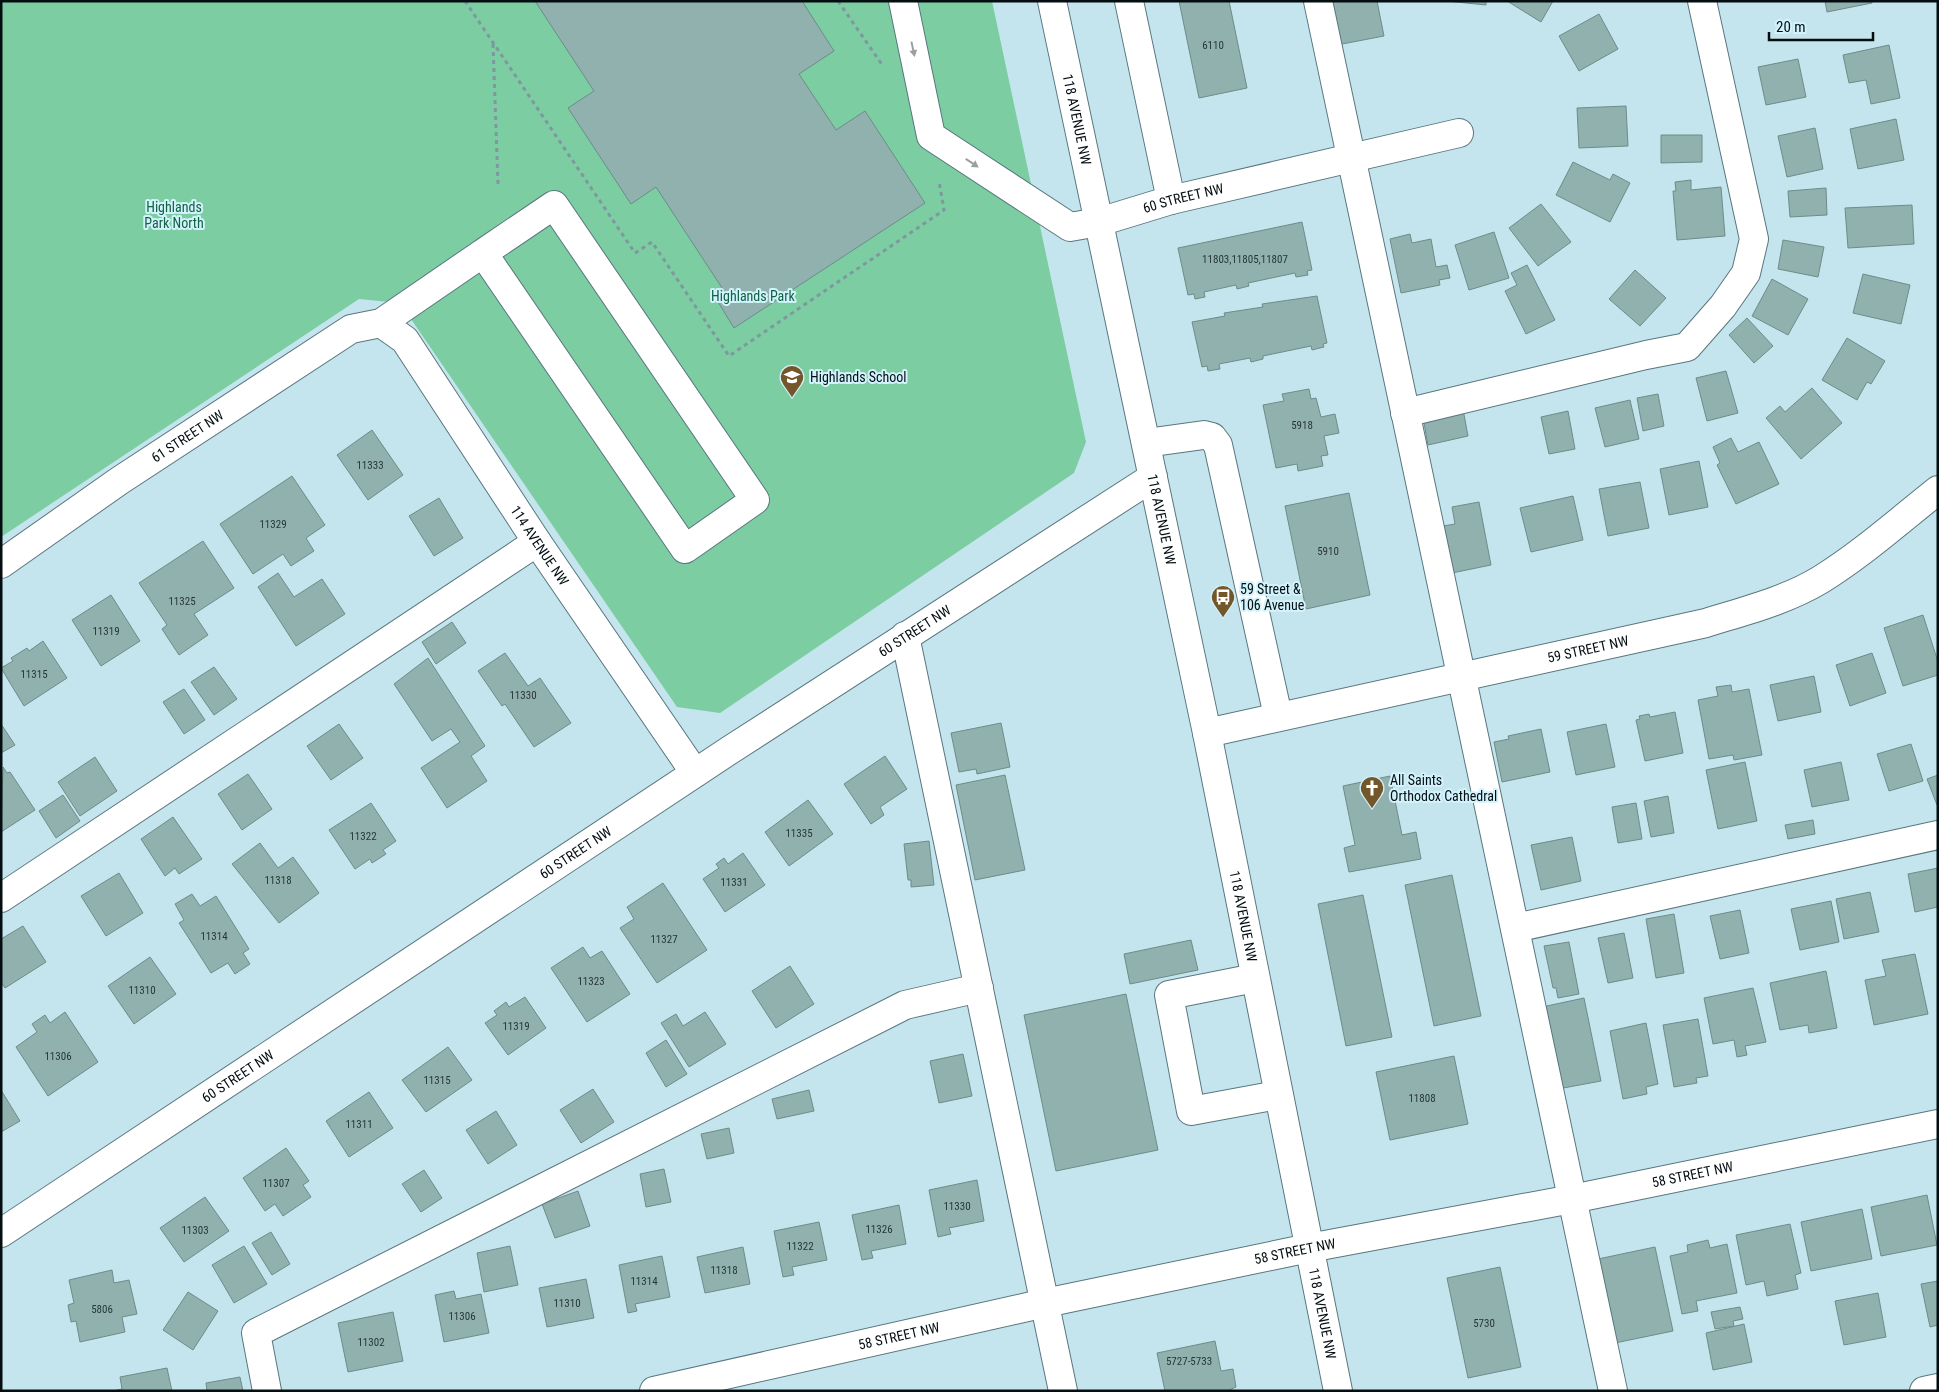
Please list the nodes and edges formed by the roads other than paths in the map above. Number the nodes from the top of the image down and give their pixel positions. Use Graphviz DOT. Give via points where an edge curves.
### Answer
graph roads {
  1 [pos="903,1"];
  2 [pos="1052,1"];
  3 [pos="1128,1"];
  4 [pos="1318,1"];
  5 [pos="1702,1"];
  6 [pos="1459,133"];
  7 [pos="1351,158"];
  8 [pos="1170,200"];
  9 [pos="1099,222"];
  10 [pos="483,253"];
  11 [pos="381,323"];
  12 [pos="1405,413"];
  13 [pos="1146,444"];
  14 [pos="1153,477"];
  15 [pos="1938,490"];
  16 [pos="537,542"];
  17 [pos="1,564"];
  18 [pos="905,636"];
  19 [pos="1461,677"];
  20 [pos="1278,716"];
  21 [pos="1207,733"];
  22 [pos="695,773"];
  23 [pos="1938,835"];
  24 [pos="1,898"];
  25 [pos="1515,928"];
  26 [pos="1255,978"];
  27 [pos="979,988"];
  28 [pos="1278,1095"];
  29 [pos="1938,1124"];
  30 [pos="1572,1199"];
  31 [pos="1,1233"];
  32 [pos="1308,1248"];
  33 [pos="1045,1303"];
  34 [pos="1938,1388"];
  35 [pos="267,1391"];
  36 [pos="654,1391"];
  37 [pos="1063,1391"];
  38 [pos="1338,1391"];
  39 [pos="1613,1391"];
  40 [pos="1924,1391"];
  1 -- 9 [label="street, 60 STREET NW, one-way" via="932,136 1070,227"];
  2 -- 9 [label="street, 118 AVENUE NW"];
  3 -- 8 [label="street"];
  4 -- 7 [label="street"];
  5 -- 12 [label="street" via="1754,239 1746,273 1723,306 1687,347"];
  6 -- 7 [label="street, 60 STREET NW"];
  7 -- 8 [label="street, 60 STREET NW"];
  7 -- 12 [label="street"];
  8 -- 9 [label="street, 60 STREET NW"];
  9 -- 13 [label="street, 118 AVENUE NW"];
  10 -- 10 [label="street" via="685,548 755,500 554,205"];
  10 -- 11 [label="street"];
  11 -- 16 [label="street, 114 AVENUE NW" via="405,340"];
  11 -- 17 [label="street, 61 STREET NW" via="351,329"];
  12 -- 19 [label="street"];
  13 -- 14 [label="street, 118 AVENUE NW"];
  13 -- 20 [label="street" via="1204,435 1218,445"];
  14 -- 18 [label="street, 60 STREET NW"];
  14 -- 21 [label="street, 118 AVENUE NW"];
  15 -- 19 [label="street, 59 STREET NW" via="1819,580 1771,602 1706,623"];
  16 -- 22 [label="street, 114 AVENUE NW"];
  16 -- 24 [label="street"];
  18 -- 22 [label="street, 60 STREET NW"];
  18 -- 27 [label="street"];
  19 -- 20 [label="street, 59 STREET NW"];
  19 -- 25 [label="street"];
  20 -- 21 [label="street, 59 STREET NW"];
  21 -- 26 [label="street, 118 AVENUE NW"];
  22 -- 31 [label="street, 60 STREET NW"];
  23 -- 25 [label="street"];
  25 -- 30 [label="street"];
  26 -- 28 [label="street, 118 AVENUE NW"];
  26 -- 28 [label="street" via="1169,996 1191,1111"];
  27 -- 33 [label="street"];
  27 -- 35 [label="street" via="905,1005 256,1333"];
  28 -- 32 [label="street, 118 AVENUE NW"];
  29 -- 30 [label="street, 58 STREET NW"];
  30 -- 32 [label="street, 58 STREET NW"];
  30 -- 39 [label="street"];
  32 -- 33 [label="street, 58 STREET NW"];
  32 -- 38 [label="street, 118 AVENUE NW"];
  33 -- 36 [label="street, 58 STREET NW"];
  33 -- 37 [label="street"];
  34 -- 40 [label="street"];
}
